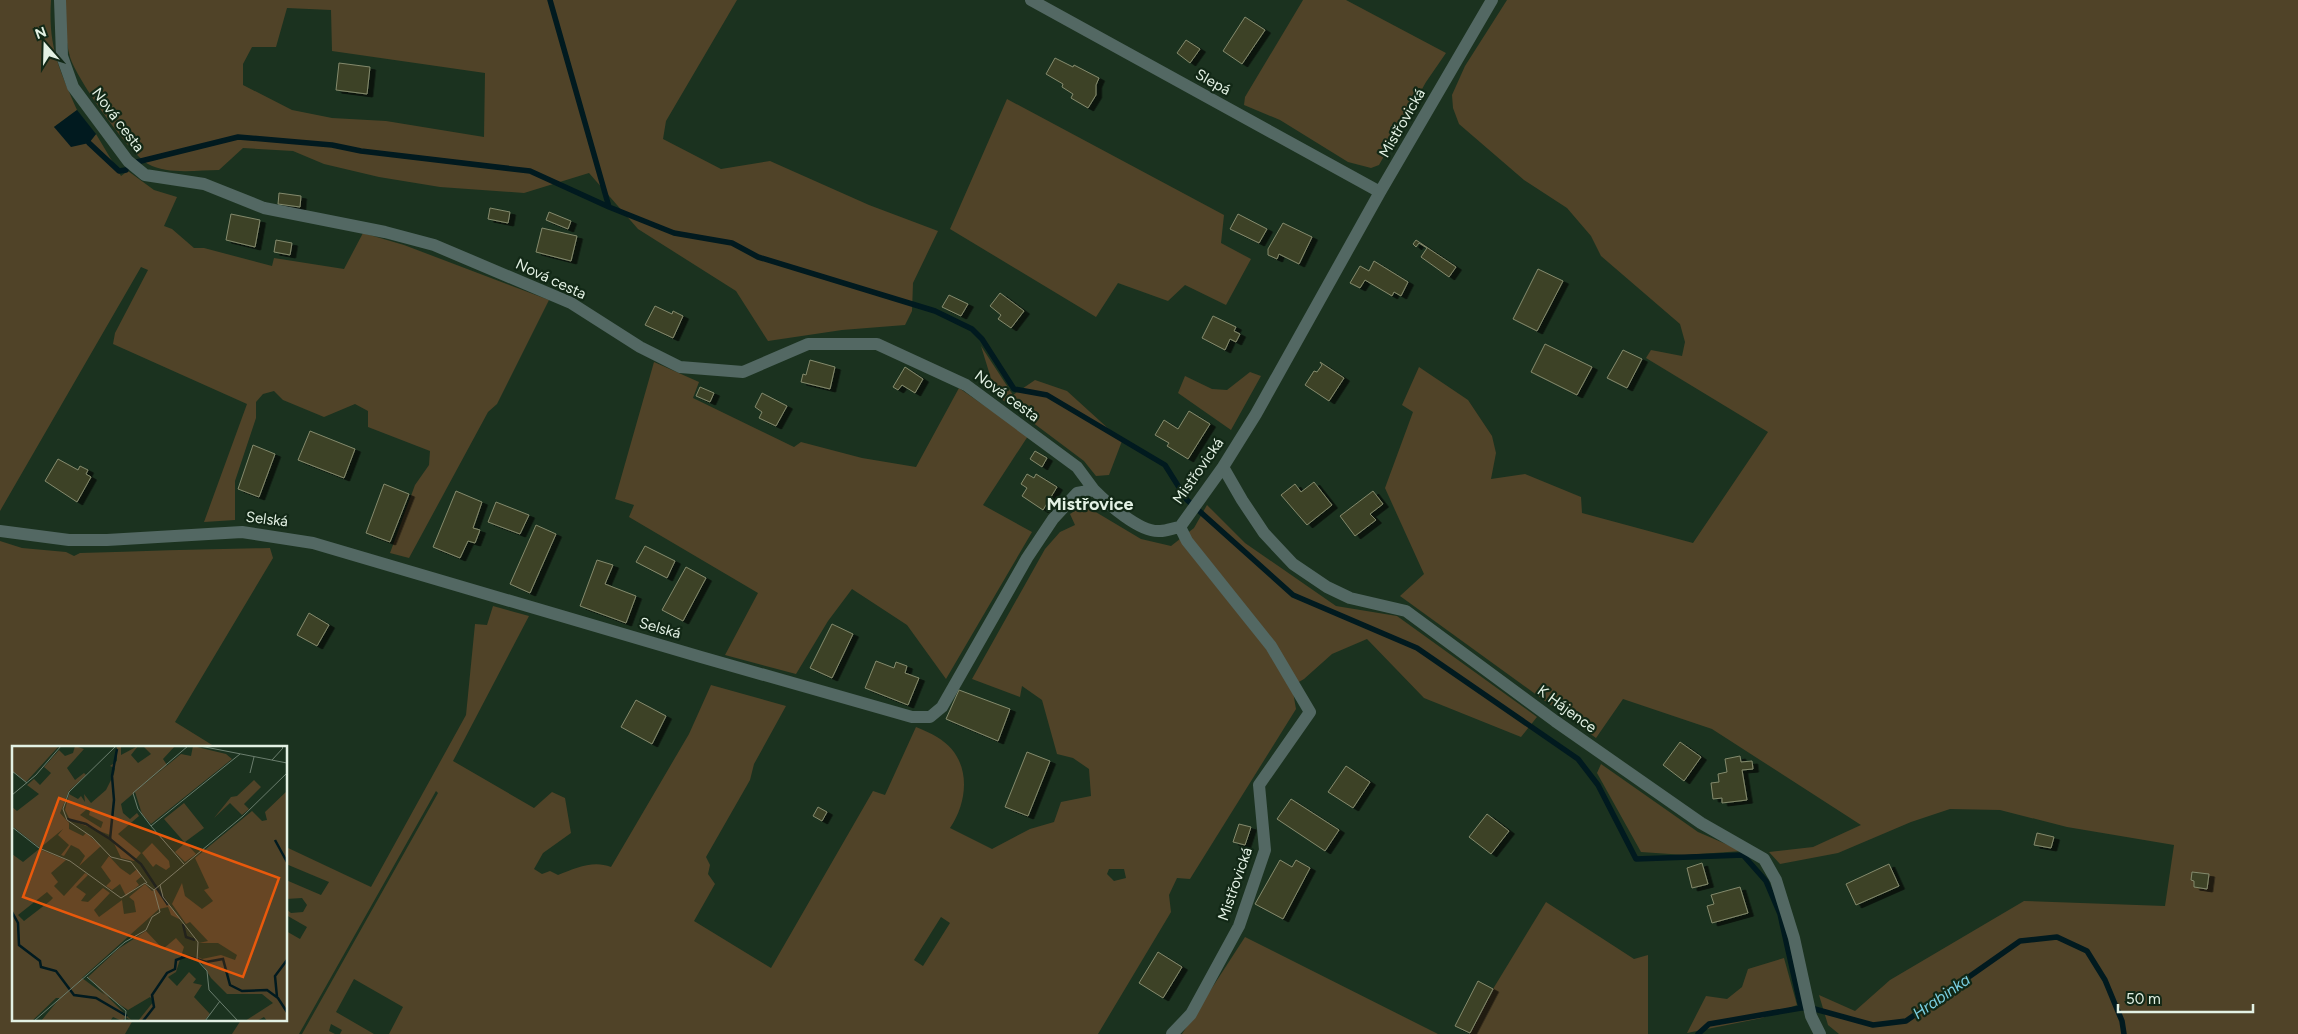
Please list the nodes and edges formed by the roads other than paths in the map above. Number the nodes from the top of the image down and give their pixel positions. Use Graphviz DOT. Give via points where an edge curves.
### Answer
graph roads {
  1 [pos="60,0"];
  2 [pos="1031,0"];
  3 [pos="1492,0"];
  4 [pos="1380,192"];
  5 [pos="1223,467"];
  6 [pos="1094,490"];
  7 [pos="1180,527"];
  8 [pos="0,531"];
  9 [pos="1172,1034"];
  10 [pos="1820,1034"];
  1 -- 6 [label="street, Nová cesta" via="62,56 73,87 128,161 145,175 204,184 264,208 434,245 571,303 640,347 680,367 743,372 808,344 876,344 966,385 1077,467"];
  2 -- 4 [label="street, Slepá"];
  3 -- 4 [label="street, Mistřovická"];
  4 -- 5 [label="street, Mistřovická"];
  5 -- 7 [label="street, Mistřovická"];
  5 -- 10 [label="street, K Hájence" via="1264,533 1293,564 1350,598 1406,610 1554,721 1701,823 1764,858 1776,880 1794,938 1811,1016"];
  6 -- 7 [label="street" via="1134,522 1158,532"];
  6 -- 8 [label="street, Selská" via="1077,494 1053,519 1027,558 942,707 930,717 912,717 294,539 242,532 69,540"];
  7 -- 9 [label="street, Mistřovická" via="1187,541 1271,646 1310,712 1259,785 1265,850 1239,926 1191,1014"];
}
